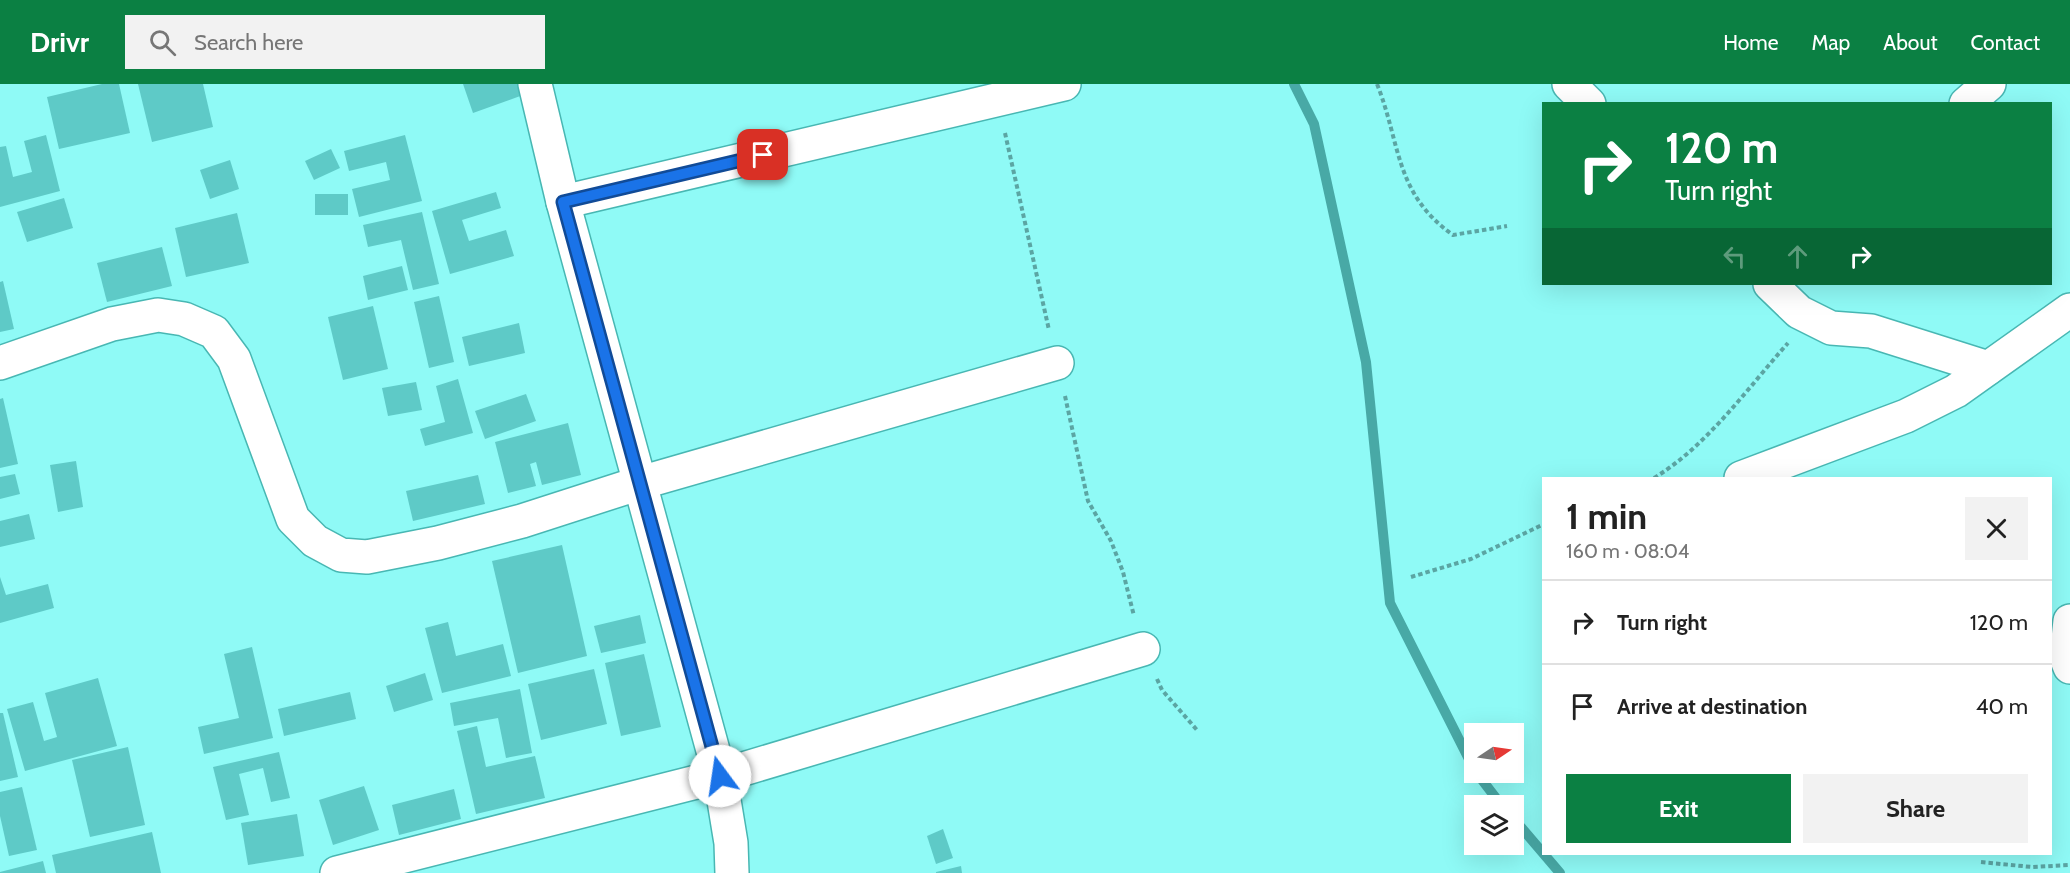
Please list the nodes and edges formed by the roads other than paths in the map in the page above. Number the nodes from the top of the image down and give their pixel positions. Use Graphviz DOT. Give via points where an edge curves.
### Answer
graph roads {
  1 [pos="536,84"];
  2 [pos="1064,84"];
  3 [pos="1569,84"];
  4 [pos="1989,84"];
  5 [pos="1587,102"];
  6 [pos="1968,102"];
  7 [pos="563,202"];
  8 [pos="1771,285"];
  9 [pos="2070,310"];
  10 [pos="0,363"];
  11 [pos="1056,363"];
  12 [pos="1988,368"];
  13 [pos="1744,477"];
  14 [pos="640,483"];
  15 [pos="2070,621"];
  16 [pos="1143,649"];
  17 [pos="2070,667"];
  18 [pos="720,776"];
  19 [pos="337,873"];
  20 [pos="732,873"];
  1 -- 7 [label="street"];
  2 -- 7 [label="street"];
  3 -- 5 [label="street"];
  4 -- 6 [label="street"];
  7 -- 14 [label="street"];
  8 -- 12 [label="street" via="1799,312 1831,328 1871,331"];
  9 -- 12 [label="street"];
  10 -- 14 [label="street" via="112,324 158,315 184,319 214,332 234,359 293,519 315,541 341,555 367,557 438,543"];
  11 -- 14 [label="street"];
  12 -- 13 [label="street" via="1956,391 1906,416"];
  14 -- 18 [label="street"];
  15 -- 17 [label="street" via="2066,657"];
  16 -- 18 [label="street"];
  18 -- 19 [label="street"];
  18 -- 20 [label="street"];
}
